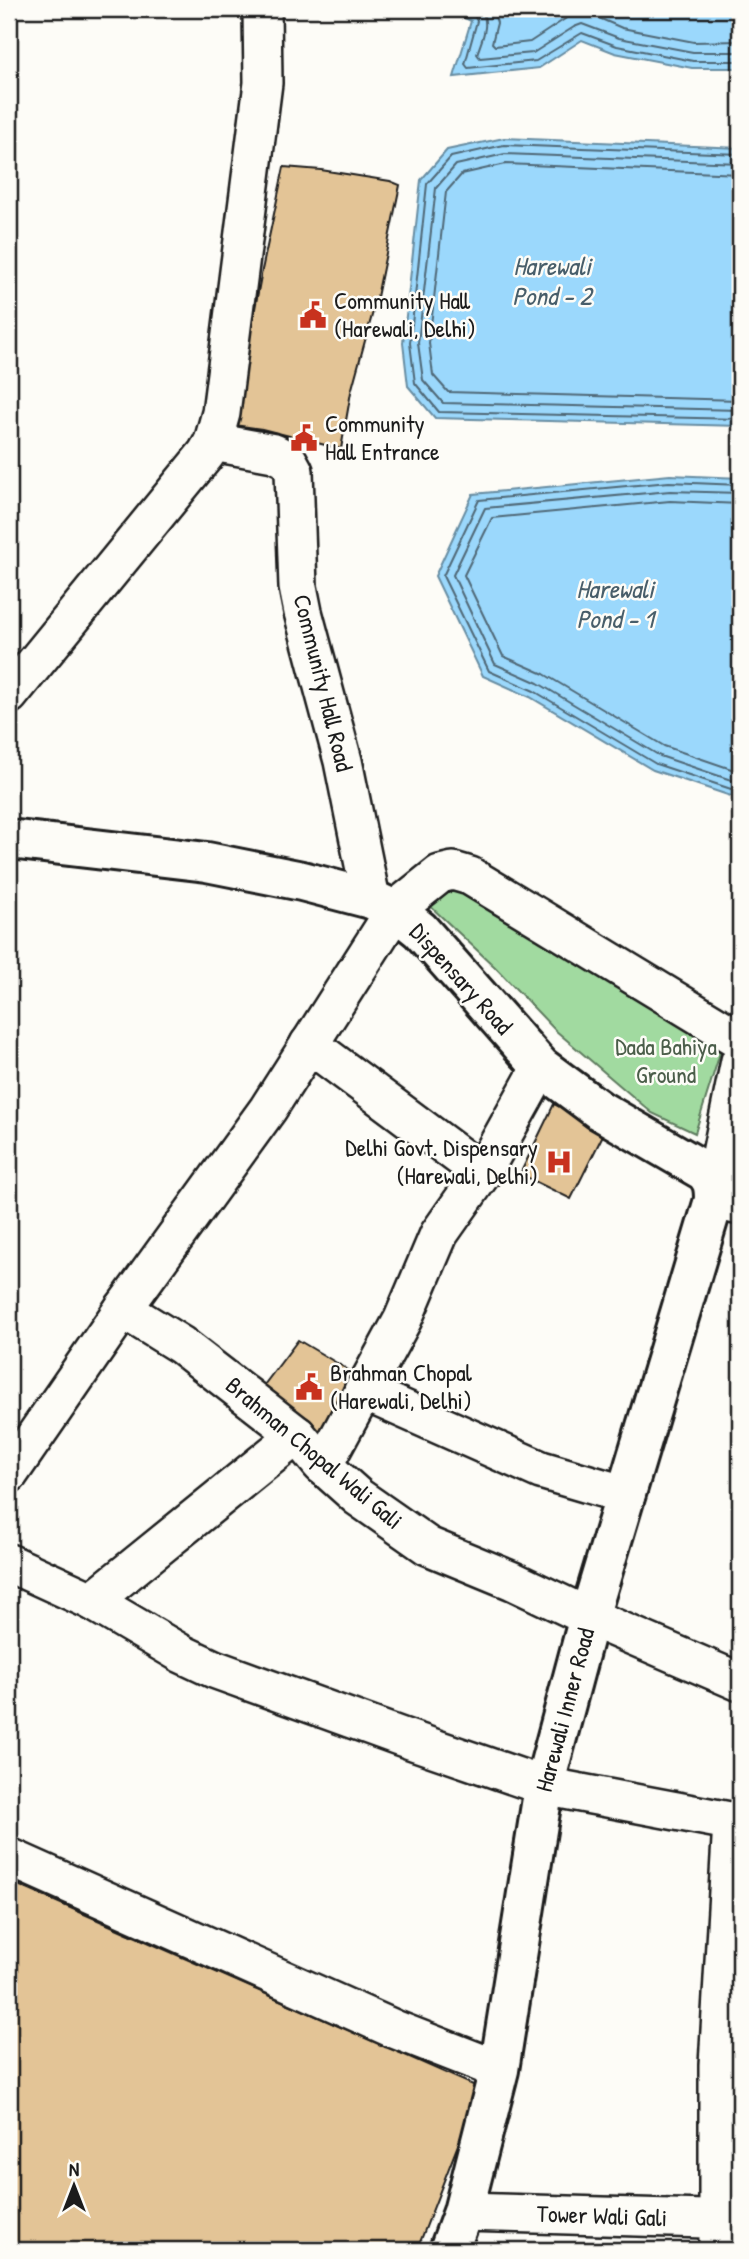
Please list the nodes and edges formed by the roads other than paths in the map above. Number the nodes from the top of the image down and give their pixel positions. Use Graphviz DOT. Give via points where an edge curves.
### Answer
graph roads {
  1 [pos="262,9"];
  2 [pos="213,442"];
  3 [pos="9,695"];
  4 [pos="9,839"];
  5 [pos="383,904"];
  6 [pos="740,1040"];
  7 [pos="309,1044"];
  8 [pos="740,1061"];
  9 [pos="541,1067"];
  10 [pos="482,1173"];
  11 [pos="720,1193"];
  12 [pos="123,1310"];
  13 [pos="363,1391"];
  14 [pos="297,1435"];
  15 [pos="323,1466"];
  16 [pos="9,1474"];
  17 [pos="626,1495"];
  18 [pos="9,1563"];
  19 [pos="92,1601"];
  20 [pos="589,1617"];
  21 [pos="740,1682"];
  22 [pos="544,1786"];
  23 [pos="736,1822"];
  24 [pos="9,1857"];
  25 [pos="499,2070"];
  26 [pos="463,2212"];
  27 [pos="726,2230"];
  28 [pos="449,2250"];
  1 -- 2 [label="street" via="263,83 221,413"];
  2 -- 3 [label="street"];
  2 -- 5 [label="street, Community Hall Road" via="274,453 288,460 294,471 303,612"];
  4 -- 5 [label="street, Dispensary Road" via="207,862 302,881"];
  5 -- 6 [label="street" via="440,874 453,871 470,876"];
  5 -- 7 [label="street"];
  5 -- 9 [label="street, Dispensary Road" via="420,930"];
  7 -- 10 [label="street"];
  7 -- 12 [label="street" via="268,1109"];
  8 -- 11 [label="street"];
  9 -- 10 [label="street"];
  9 -- 11 [label="street, Dispensary Road" via="599,1110 704,1171"];
  10 -- 13 [label="street" via="439,1234 402,1319"];
  11 -- 17 [label="street, Harewali Inner Road"];
  12 -- 14 [label="street, Brahman Chopal Wali Gali" via="180,1345"];
  12 -- 16 [label="street"];
  13 -- 15 [label="street"];
  13 -- 17 [label="street" via="541,1470"];
  14 -- 15 [label="street, Brahman Chopal Wali Gali"];
  14 -- 19 [label="street"];
  15 -- 20 [label="street, Brahman Chopal Wali Gali" via="428,1546"];
  17 -- 20 [label="street, Harewali Inner Road"];
  18 -- 19 [label="street"];
  19 -- 22 [label="street" via="214,1669"];
  20 -- 21 [label="street, Brahman Chopal Wali Gali"];
  20 -- 22 [label="street, Harewali Inner Road"];
  22 -- 23 [label="street"];
  22 -- 25 [label="street, Harewali Inner Road"];
  23 -- 27 [label="street" via="718,2065"];
  24 -- 25 [label="street" via="394,2029"];
  25 -- 26 [label="street, Harewali Inner Road"];
  26 -- 27 [label="street, Tower Wali Gali"];
  26 -- 28 [label="street, Harewali Inner Road"];
}
